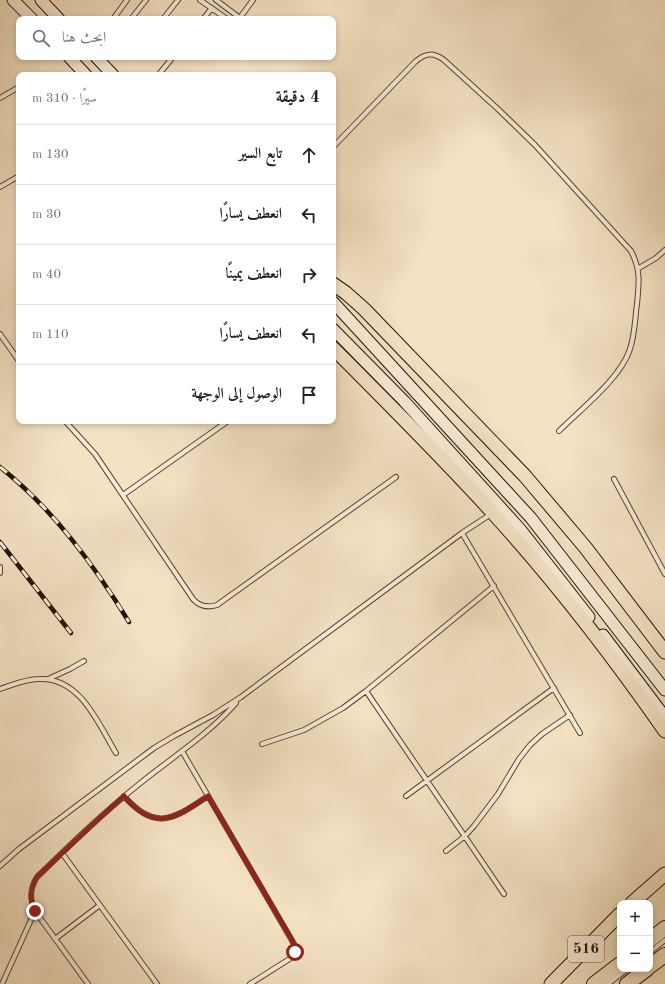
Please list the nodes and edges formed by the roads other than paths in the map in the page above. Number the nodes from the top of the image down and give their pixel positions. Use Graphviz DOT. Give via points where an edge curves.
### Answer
graph roads {
  1 [pos="13,0"];
  2 [pos="41,0"];
  3 [pos="127,0"];
  4 [pos="146,0"];
  5 [pos="178,0"];
  6 [pos="200,0"];
  7 [pos="216,0"];
  8 [pos="253,0"];
  9 [pos="212,8"];
  10 [pos="29,16"];
  11 [pos="56,16"];
  12 [pos="115,16"];
  13 [pos="133,16"];
  14 [pos="165,16"];
  15 [pos="205,16"];
  16 [pos="223,16"];
  17 [pos="236,16"];
  18 [pos="241,16"];
  19 [pos="71,60"];
  20 [pos="101,60"];
  21 [pos="171,60"];
  22 [pos="83,72"];
  23 [pos="111,72"];
  24 [pos="161,72"];
  25 [pos="16,89"];
  26 [pos="0,98"];
  27 [pos="336,144"];
  28 [pos="16,178"];
  29 [pos="0,188"];
  30 [pos="665,250"];
  31 [pos="639,268"];
  32 [pos="336,286"];
  33 [pos="336,305"];
  34 [pos="336,332"];
  35 [pos="0,334"];
  36 [pos="336,351"];
  37 [pos="16,357"];
  38 [pos="68,424"];
  39 [pos="224,424"];
  40 [pos="559,430"];
  41 [pos="396,477"];
  42 [pos="614,478"];
  43 [pos="123,494"];
  44 [pos="493,513"];
  45 [pos="462,533"];
  46 [pos="0,567"];
  47 [pos="0,573"];
  48 [pos="665,574"];
  49 [pos="494,586"];
  50 [pos="665,652"];
  51 [pos="84,661"];
  52 [pos="48,679"];
  53 [pos="554,688"];
  54 [pos="0,689"];
  55 [pos="665,690"];
  56 [pos="366,691"];
  57 [pos="241,697"];
  58 [pos="570,715"];
  59 [pos="665,717"];
  60 [pos="665,731"];
  61 [pos="580,733"];
  62 [pos="262,744"];
  63 [pos="182,751"];
  64 [pos="116,753"];
  65 [pos="427,780"];
  66 [pos="124,796"];
  67 [pos="208,796"];
  68 [pos="406,796"];
  69 [pos="465,836"];
  70 [pos="446,851"];
  71 [pos="62,853"];
  72 [pos="0,866"];
  73 [pos="665,874"];
  74 [pos="504,894"];
  75 [pos="635,900"];
  76 [pos="100,905"];
  77 [pos="35,911"];
  78 [pos="617,917"];
  79 [pos="665,928"];
  80 [pos="55,938"];
  81 [pos="653,938"];
  82 [pos="665,940"];
  83 [pos="653,950"];
  84 [pos="665,955"];
  85 [pos="653,964"];
  86 [pos="617,966"];
  87 [pos="623,972"];
  88 [pos="643,972"];
  89 [pos="2,984"];
  90 [pos="88,984"];
  91 [pos="157,984"];
  92 [pos="250,984"];
  93 [pos="551,984"];
  94 [pos="594,984"];
  95 [pos="608,984"];
  96 [pos="627,984"];
  1 -- 10 [label="main road"];
  2 -- 11 [label="main road"];
  3 -- 12 [label="lane"];
  4 -- 13 [label="lane"];
  5 -- 14 [label="lane"];
  6 -- 9 [label="lane"];
  7 -- 17 [label="lane"];
  8 -- 18 [label="lane"];
  9 -- 15 [label="lane"];
  9 -- 16 [label="lane"];
  19 -- 22 [label="main road"];
  20 -- 23 [label="main road"];
  21 -- 24 [label="lane"];
  25 -- 26 [label="lane"];
  27 -- 31 [label="lane" via="415,62 424,55 435,54 539,149 625,243"];
  28 -- 29 [label="lane"];
  30 -- 31 [label="lane"];
  31 -- 40 [label="lane" via="633,336 627,356 611,379"];
  32 -- 50 [label="highway" via="364,309 525,476 585,547"];
  33 -- 55 [label="main road" via="531,518"];
  34 -- 59 [label="main road" via="404,401 520,529"];
  35 -- 37 [label="lane"];
  36 -- 44 [label="highway"];
  38 -- 43 [label="lane" via="95,454"];
  39 -- 43 [label="lane"];
  41 -- 43 [label="lane" via="211,607 201,605 193,599"];
  42 -- 48 [label="lane"];
  44 -- 45 [label="lane"];
  44 -- 60 [label="highway" via="553,583 628,678"];
  45 -- 49 [label="lane"];
  45 -- 57 [label="lane"];
  46 -- 47 [label="lane"];
  49 -- 53 [label="lane"];
  49 -- 56 [label="lane"];
  51 -- 52 [label="lane"];
  52 -- 54 [label="lane" via="30,680"];
  52 -- 64 [label="lane" via="66,685 81,697"];
  53 -- 58 [label="lane"];
  53 -- 65 [label="lane"];
  56 -- 62 [label="lane" via="317,723"];
  56 -- 65 [label="lane"];
  57 -- 63 [label="lane" via="217,722"];
  57 -- 72 [label="lane" via="154,748"];
  58 -- 61 [label="lane"];
  58 -- 69 [label="lane" via="542,734 527,749 490,805"];
  63 -- 66 [label="lane"];
  63 -- 67 [label="lane"];
  65 -- 68 [label="lane"];
  65 -- 69 [label="lane"];
  66 -- 67 [label="lane" via="142,813 166,818 182,814"];
  66 -- 71 [label="lane"];
  67 -- 92 [label="lane" via="295,948 290,958"];
  69 -- 70 [label="lane"];
  69 -- 74 [label="lane"];
  71 -- 76 [label="lane"];
  71 -- 77 [label="lane" via="33,883 30,897"];
  73 -- 75 [label="highway"];
  76 -- 80 [label="lane"];
  76 -- 91 [label="lane"];
  77 -- 80 [label="lane"];
  77 -- 89 [label="lane"];
  78 -- 93 [label="highway, 516"];
  79 -- 81 [label="highway"];
  80 -- 90 [label="lane"];
  82 -- 83 [label="lane"];
  84 -- 85 [label="highway"];
  86 -- 94 [label="highway, 516"];
  87 -- 95 [label="lane"];
  88 -- 96 [label="highway"];
}
